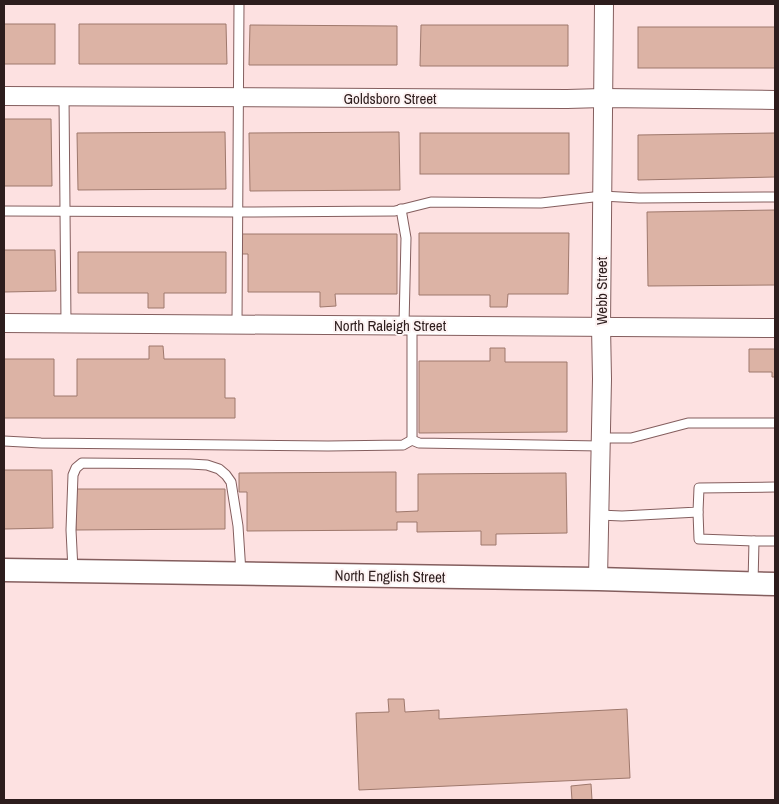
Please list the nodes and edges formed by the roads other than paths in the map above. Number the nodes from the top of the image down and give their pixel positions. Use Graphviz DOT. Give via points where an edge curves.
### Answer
graph roads {
  1 [pos="239,4"];
  2 [pos="604,4"];
  3 [pos="4,96"];
  4 [pos="64,96"];
  5 [pos="238,97"];
  6 [pos="603,98"];
  7 [pos="775,100"];
  8 [pos="602,196"];
  9 [pos="775,197"];
  10 [pos="401,209"];
  11 [pos="4,212"];
  12 [pos="66,212"];
  13 [pos="237,212"];
  14 [pos="4,323"];
  15 [pos="66,324"];
  16 [pos="237,324"];
  17 [pos="408,325"];
  18 [pos="601,326"];
  19 [pos="775,328"];
  20 [pos="775,423"];
  21 [pos="412,440"];
  22 [pos="4,441"];
  23 [pos="601,442"];
  24 [pos="775,487"];
  25 [pos="698,512"];
  26 [pos="600,515"];
  27 [pos="754,540"];
  28 [pos="775,541"];
  29 [pos="4,570"];
  30 [pos="73,571"];
  31 [pos="241,573"];
  32 [pos="598,579"];
  33 [pos="764,584"];
  1 -- 5 [label="lane"];
  2 -- 6 [label="street, Webb Street"];
  3 -- 4 [label="street, Goldsboro Street"];
  4 -- 5 [label="street, Goldsboro Street"];
  4 -- 12 [label="lane"];
  5 -- 6 [label="street, Goldsboro Street"];
  5 -- 13 [label="lane"];
  6 -- 7 [label="street, Goldsboro Street"];
  6 -- 8 [label="street, Webb Street"];
  8 -- 9 [label="lane"];
  8 -- 10 [label="lane" via="541,203 430,202"];
  8 -- 18 [label="street, Webb Street"];
  10 -- 13 [label="lane"];
  10 -- 17 [label="lane" via="406,238"];
  11 -- 12 [label="lane"];
  12 -- 13 [label="lane"];
  12 -- 15 [label="lane"];
  13 -- 16 [label="lane"];
  14 -- 15 [label="street, North Raleigh Street"];
  15 -- 16 [label="street, North Raleigh Street"];
  16 -- 17 [label="street, North Raleigh Street"];
  17 -- 18 [label="street, North Raleigh Street"];
  17 -- 21 [label="lane"];
  18 -- 19 [label="street, North Raleigh Street"];
  18 -- 23 [label="street, Webb Street"];
  20 -- 23 [label="lane" via="688,423"];
  21 -- 22 [label="lane" via="402,445 328,446"];
  21 -- 23 [label="lane" via="419,444"];
  23 -- 26 [label="street, Webb Street"];
  24 -- 25 [label="lane" via="699,488"];
  25 -- 26 [label="lane"];
  25 -- 27 [label="lane" via="699,539"];
  26 -- 32 [label="street, Webb Street"];
  27 -- 28 [label="lane"];
  27 -- 33 [label="lane"];
  29 -- 30 [label="street, North English Street"];
  30 -- 31 [label="street, North English Street"];
  30 -- 31 [label="lane" via="71,500 76,468 82,463 164,463 207,465 219,469 231,482"];
  31 -- 32 [label="street, North English Street"];
  32 -- 33 [label="street, North English Street"];
}
